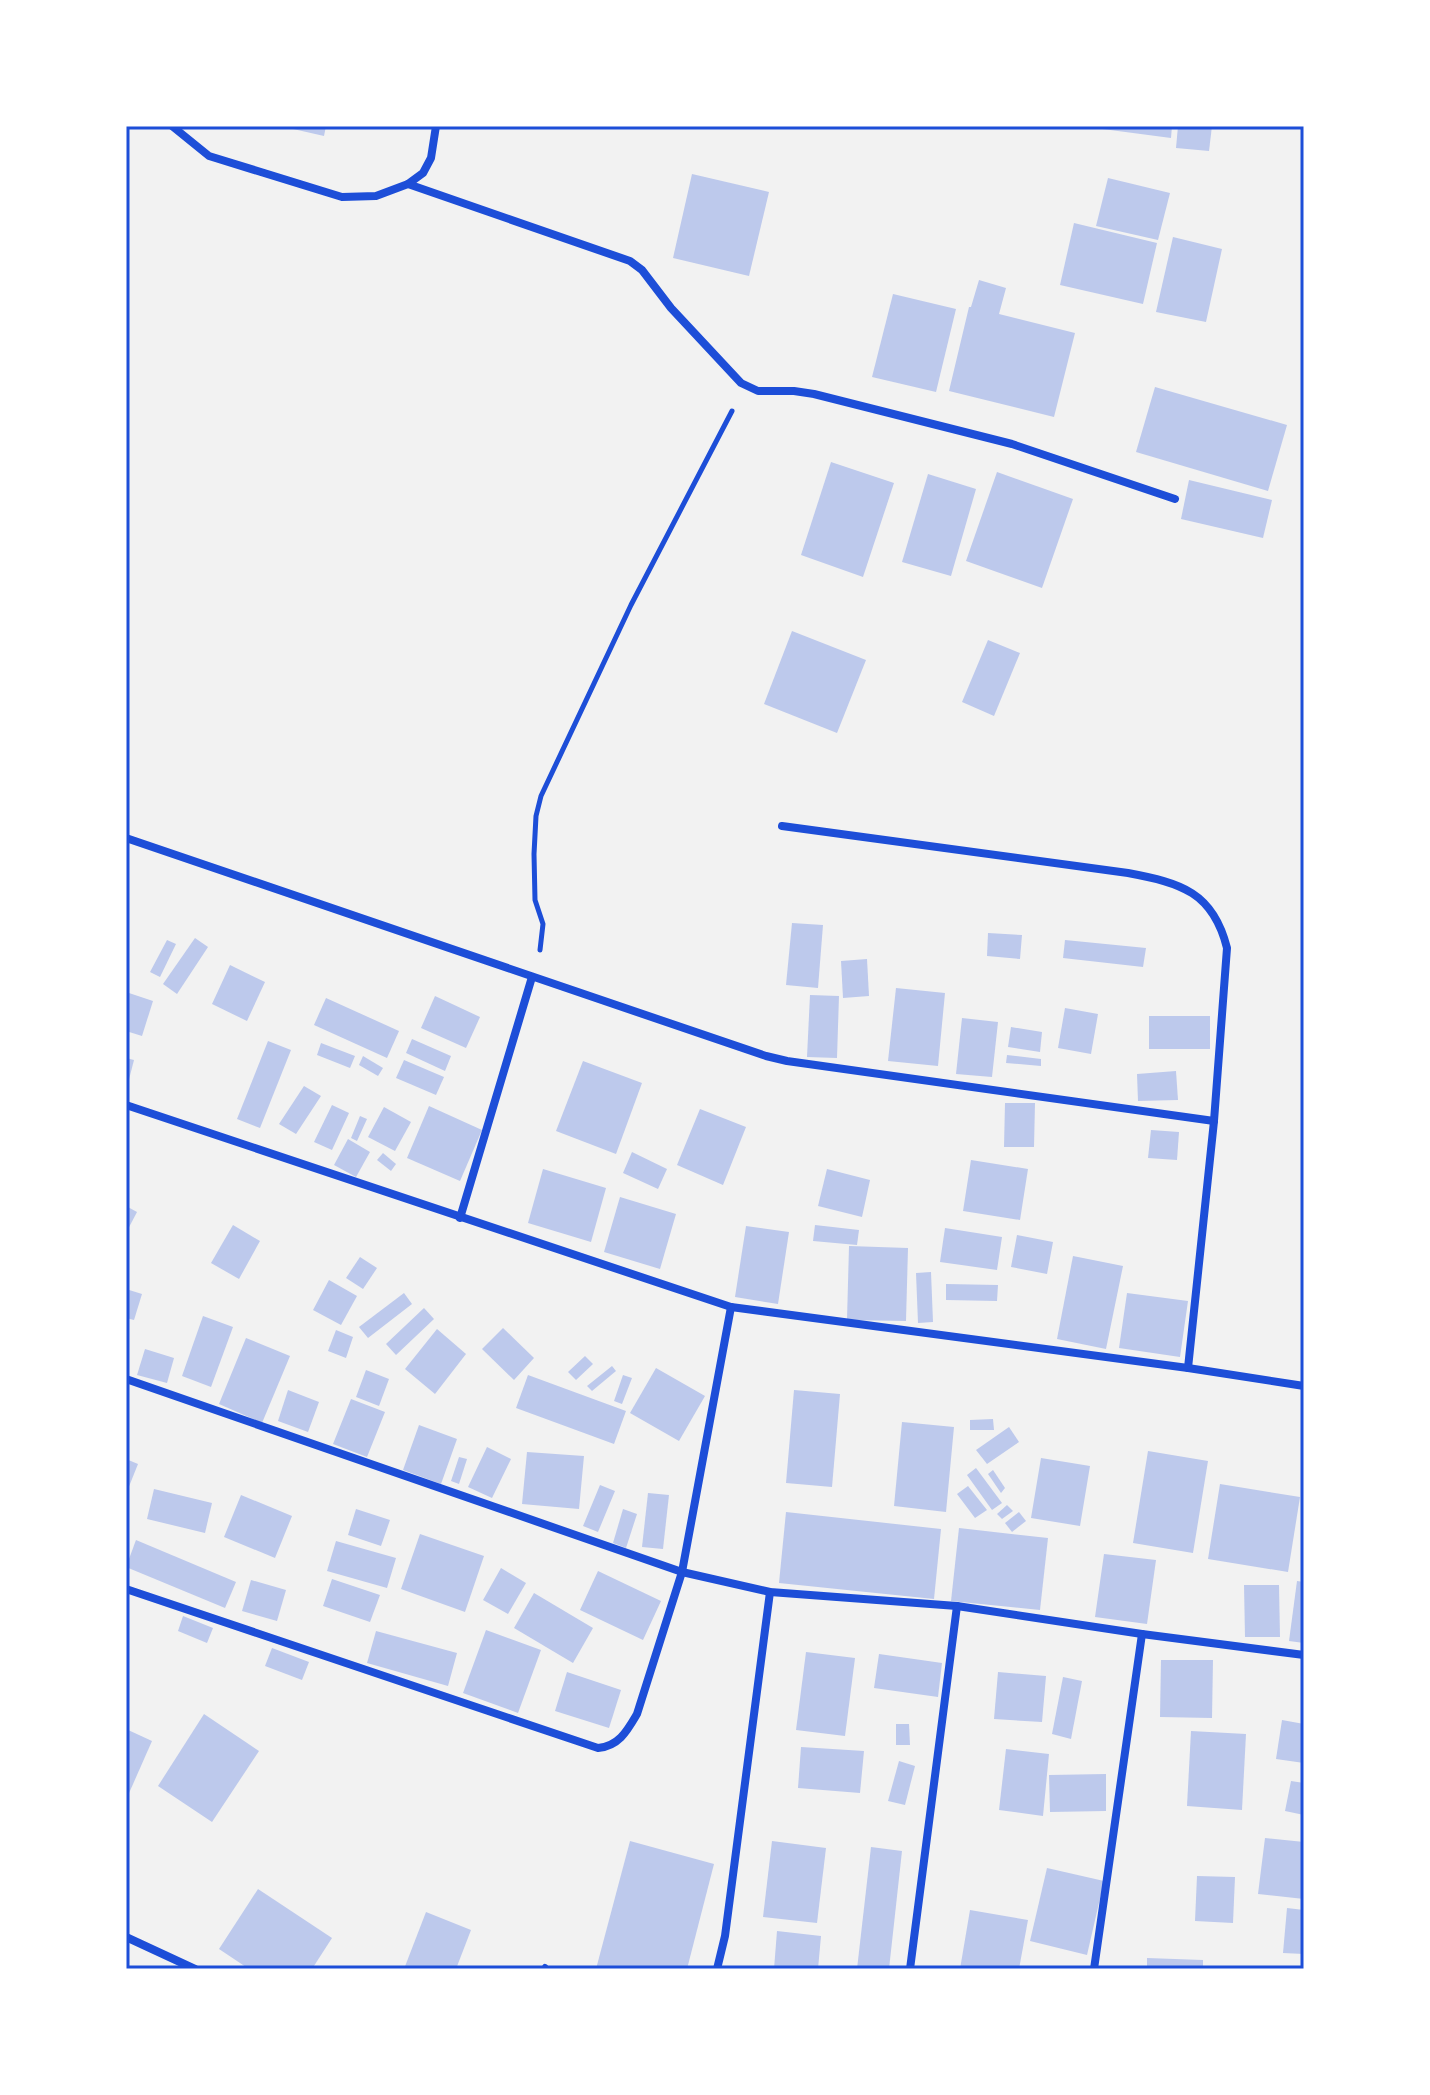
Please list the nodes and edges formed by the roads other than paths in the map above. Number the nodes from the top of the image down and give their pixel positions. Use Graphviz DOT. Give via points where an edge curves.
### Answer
graph roads {
  1 [pos="172,126"];
  2 [pos="436,126"];
  3 [pos="408,184"];
  4 [pos="1175,499"];
  5 [pos="782,826"];
  6 [pos="126,838"];
  7 [pos="532,977"];
  8 [pos="126,1105"];
  9 [pos="1214,1121"];
  10 [pos="460,1218"];
  11 [pos="731,1307"];
  12 [pos="1188,1368"];
  13 [pos="126,1379"];
  14 [pos="1304,1386"];
  15 [pos="682,1572"];
  16 [pos="126,1589"];
  17 [pos="770,1592"];
  18 [pos="957,1606"];
  19 [pos="1142,1634"];
  20 [pos="1304,1655"];
  21 [pos="126,1937"];
  22 [pos="195,1969"];
  23 [pos="717,1969"];
  24 [pos="910,1969"];
  25 [pos="1094,1969"];
  1 -- 3 [label="street" via="209,156 342,197 376,196"];
  2 -- 3 [label="street" via="431,158"];
  3 -- 4 [label="street" via="630,261 726,368 758,391 814,394 1012,444"];
  5 -- 9 [label="street" via="1128,873 1186,890 1209,907 1227,948"];
  6 -- 7 [label="street"];
  7 -- 9 [label="street" via="787,1061"];
  7 -- 10 [label="street"];
  8 -- 10 [label="street"];
  9 -- 12 [label="street"];
  10 -- 11 [label="street"];
  11 -- 12 [label="street"];
  11 -- 15 [label="street"];
  12 -- 14 [label="street"];
  13 -- 15 [label="street"];
  15 -- 16 [label="street" via="637,1714 617,1742 598,1748"];
  15 -- 17 [label="street"];
  17 -- 18 [label="street"];
  17 -- 23 [label="street"];
  18 -- 19 [label="street"];
  18 -- 24 [label="street"];
  19 -- 20 [label="street"];
  19 -- 25 [label="street"];
  21 -- 22 [label="street"];
}
